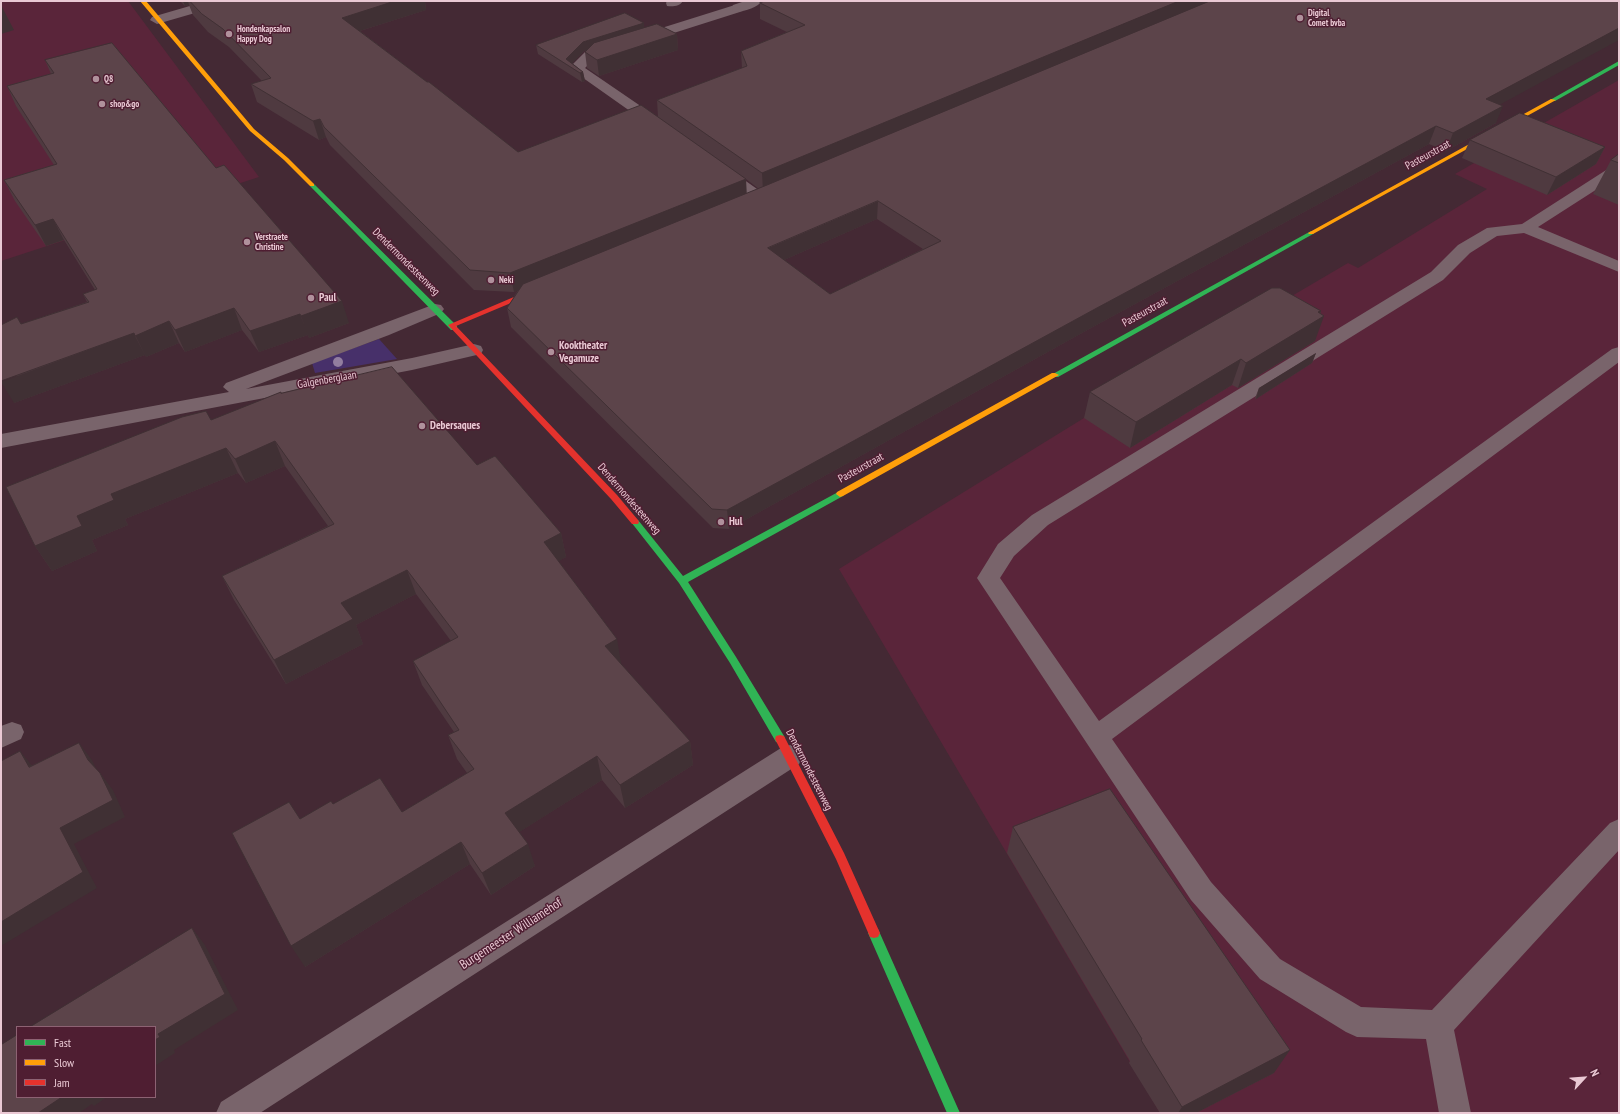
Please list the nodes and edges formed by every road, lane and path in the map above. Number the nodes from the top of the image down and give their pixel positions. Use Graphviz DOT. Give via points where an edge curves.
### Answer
graph roads {
  1 [pos="143,1"];
  2 [pos="221,1"];
  3 [pos="756,1"];
  4 [pos="157,20"];
  5 [pos="1619,63"];
  6 [pos="669,132"];
  7 [pos="712,163"];
  8 [pos="1619,168"];
  9 [pos="760,199"];
  10 [pos="1526,228"];
  11 [pos="1619,267"];
  12 [pos="549,286"];
  13 [pos="435,309"];
  14 [pos="452,326"];
  15 [pos="474,350"];
  16 [pos="1619,353"];
  17 [pos="179,407"];
  18 [pos="1,442"];
  19 [pos="682,581"];
  20 [pos="1096,737"];
  21 [pos="790,756"];
  22 [pos="1619,831"];
  23 [pos="1438,1025"];
  24 [pos="232,1113"];
  25 [pos="954,1113"];
  26 [pos="1455,1113"];
  1 -- 4 [label="main road, Dendermondesteenweg"];
  2 -- 4 [label="street"];
  3 -- 6 [label="street" via="590,55 576,68"];
  4 -- 13 [label="main road, Dendermondesteenweg" via="236,112"];
  5 -- 19 [label="main road, Pasteurstraat"];
  7 -- 9 [label="street"];
  8 -- 10 [label="street"];
  10 -- 11 [label="street"];
  10 -- 20 [label="street" via="1492,232 1464,249 1437,276 1040,520 1006,550 988,578"];
  12 -- 14 [label="main road"];
  13 -- 14 [label="main road, Dendermondesteenweg"];
  13 -- 17 [label="street, Galgenberglaan"];
  14 -- 15 [label="main road, Dendermondesteenweg"];
  15 -- 17 [label="street, Galgenberglaan"];
  15 -- 19 [label="main road, Dendermondesteenweg" via="614,497"];
  16 -- 20 [label="street"];
  17 -- 18 [label="street, Galgenberglaan"];
  19 -- 21 [label="main road, Dendermondesteenweg"];
  20 -- 23 [label="street" via="1201,891 1270,969 1357,1022"];
  21 -- 24 [label="street, Burgemeester Williamehof"];
  21 -- 25 [label="main road, Dendermondesteenweg" via="840,857"];
  22 -- 23 [label="street"];
  23 -- 26 [label="street"];
}
